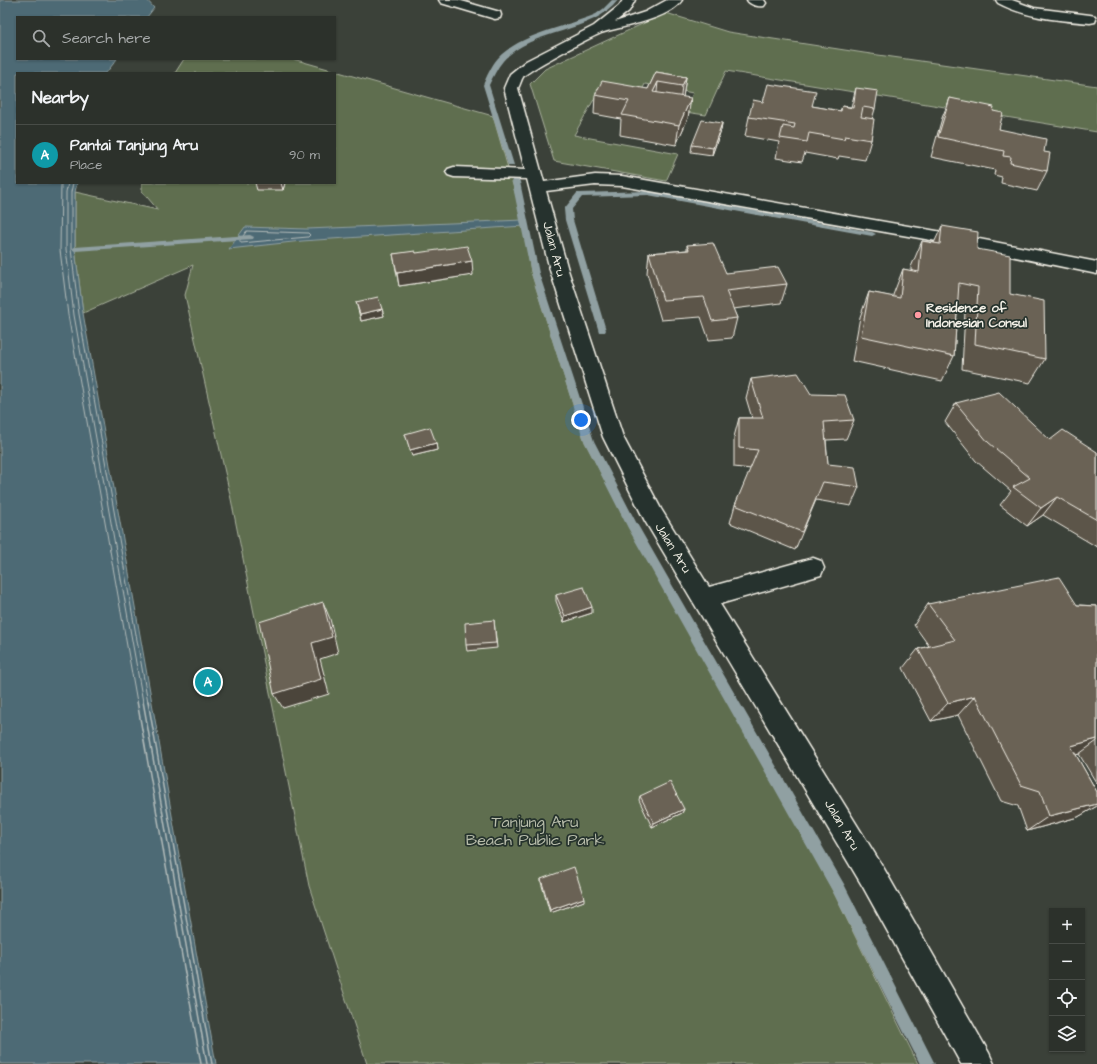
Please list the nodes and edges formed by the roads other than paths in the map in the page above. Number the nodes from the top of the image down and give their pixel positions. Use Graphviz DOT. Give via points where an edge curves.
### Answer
graph roads {
  1 [pos="445,0"];
  2 [pos="629,0"];
  3 [pos="676,0"];
  4 [pos="1002,0"];
  5 [pos="495,15"];
  6 [pos="1090,19"];
  7 [pos="599,29"];
  8 [pos="454,172"];
  9 [pos="536,181"];
  10 [pos="1097,268"];
  11 [pos="813,568"];
  12 [pos="704,598"];
  13 [pos="978,1064"];
  1 -- 5 [label="street"];
  2 -- 7 [label="street, Jalan Aru" via="624,8"];
  3 -- 7 [label="street, Jalan Aru" via="623,26"];
  4 -- 6 [label="street" via="1032,11"];
  7 -- 9 [label="street, Jalan Aru" via="517,74 511,88"];
  8 -- 9 [label="street"];
  9 -- 10 [label="street" via="622,182 948,238"];
  9 -- 12 [label="street, Jalan Aru" via="559,270 612,437 653,515"];
  11 -- 12 [label="street"];
  12 -- 13 [label="street, Jalan Aru" via="873,877"];
}
